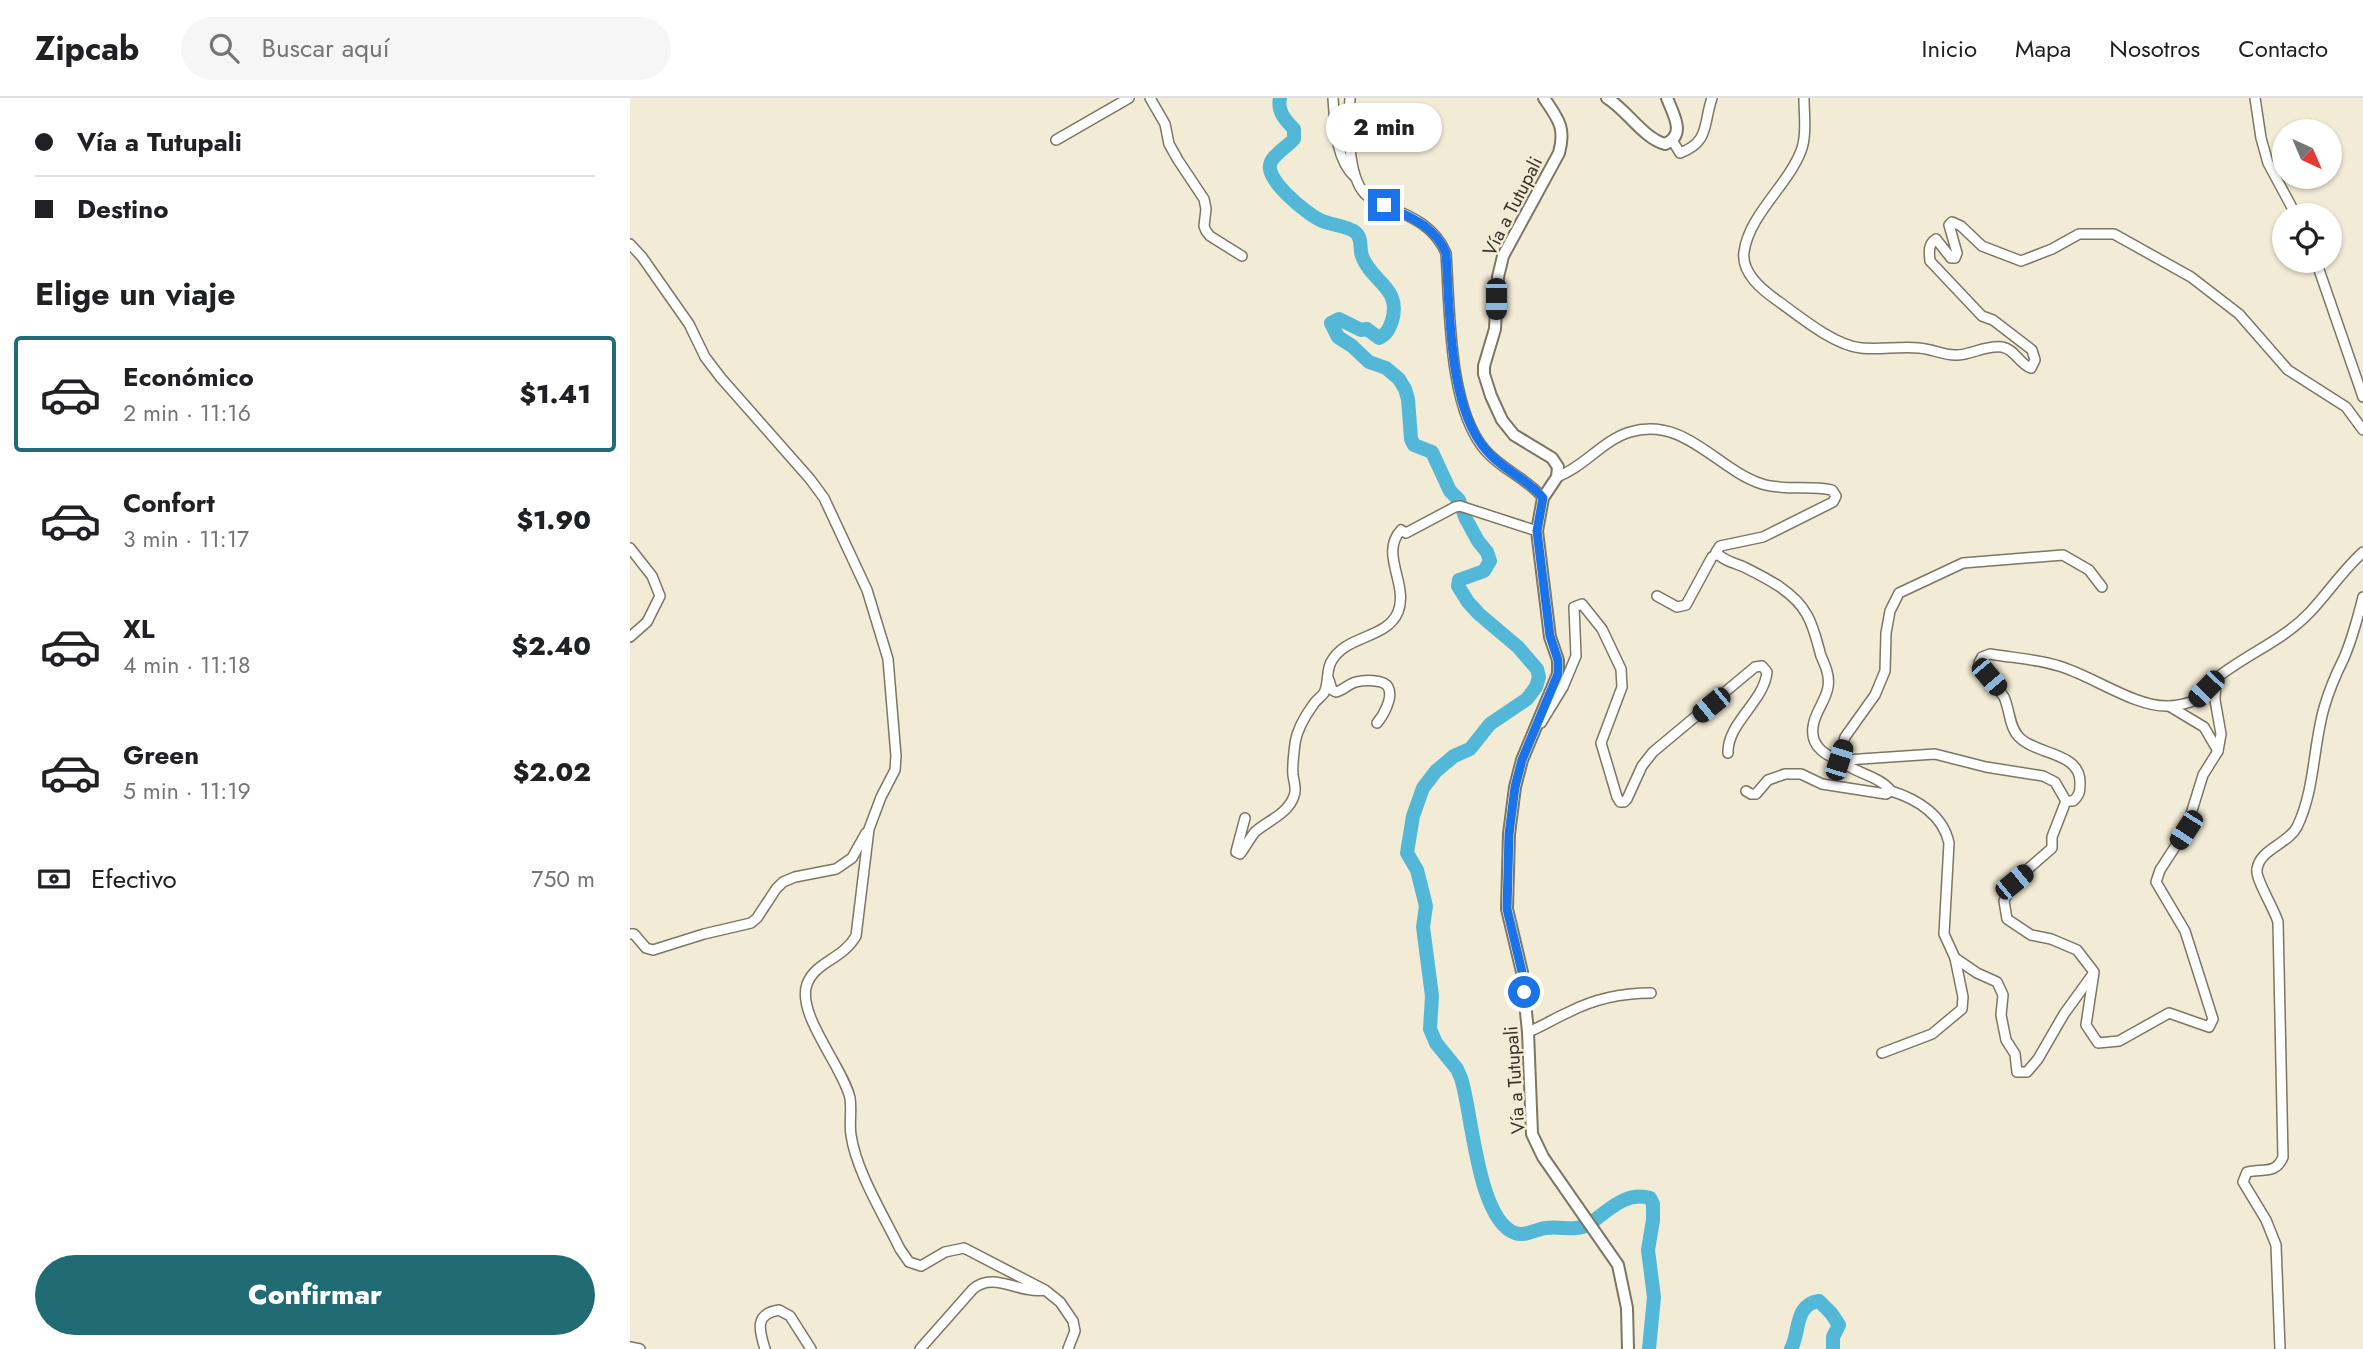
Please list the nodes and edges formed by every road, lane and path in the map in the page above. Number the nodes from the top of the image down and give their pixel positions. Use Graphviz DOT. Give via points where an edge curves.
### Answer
graph roads {
  1 [pos="1129,98"];
  2 [pos="1150,98"];
  3 [pos="1333,98"];
  4 [pos="1350,98"];
  5 [pos="1544,98"];
  6 [pos="1607,98"];
  7 [pos="1668,98"];
  8 [pos="1712,98"];
  9 [pos="1804,98"];
  10 [pos="2255,98"];
  11 [pos="1056,140"];
  12 [pos="1672,141"];
  13 [pos="1357,178"];
  14 [pos="2289,203"];
  15 [pos="630,244"];
  16 [pos="1242,256"];
  17 [pos="2320,273"];
  18 [pos="2363,397"];
  19 [pos="2363,430"];
  20 [pos="1558,477"];
  21 [pos="1543,498"];
  22 [pos="1537,531"];
  23 [pos="630,548"];
  24 [pos="2363,552"];
  25 [pos="1717,554"];
  26 [pos="2102,587"];
  27 [pos="1657,596"];
  28 [pos="2363,597"];
  29 [pos="630,637"];
  30 [pos="1328,675"];
  31 [pos="2216,678"];
  32 [pos="2169,706"];
  33 [pos="1377,723"];
  34 [pos="1534,729"];
  35 [pos="2218,751"];
  36 [pos="1728,753"];
  37 [pos="1839,760"];
  38 [pos="1746,791"];
  39 [pos="1891,791"];
  40 [pos="2066,801"];
  41 [pos="1245,818"];
  42 [pos="869,829"];
  43 [pos="630,934"];
  44 [pos="1955,958"];
  45 [pos="2094,972"];
  46 [pos="1651,993"];
  47 [pos="1528,1032"];
  48 [pos="1882,1053"];
  49 [pos="1045,1290"];
  50 [pos="630,1347"];
  51 [pos="640,1349"];
  52 [pos="765,1349"];
  53 [pos="811,1349"];
  54 [pos="920,1349"];
  55 [pos="1068,1349"];
  56 [pos="1628,1349"];
  57 [pos="2280,1349"];
  1 -- 11 [label="street"];
  2 -- 16 [label="street" via="1178,160 1205,199 1206,231"];
  3 -- 13 [label="street" via="1342,160"];
  4 -- 13 [label="street" via="1351,153"];
  5 -- 20 [label="street, Vía a Tutupali" via="1561,124 1562,141 1503,256 1493,342 1484,374 1502,420 1524,443 1552,458"];
  6 -- 12 [label="street" via="1654,140 1662,144"];
  7 -- 12 [label="street" via="1678,127"];
  8 -- 12 [label="street" via="1702,139 1680,153"];
  9 -- 19 [label="street" via="1803,148 1748,236 1744,254 1746,270 1766,293 1809,323 1862,348 1903,346 1957,356 1994,346 2007,348 2031,368 2035,360 2032,350 1982,316 1930,261 1932,242 1936,239 1955,258 1952,222 1982,246 2021,261 2079,234 2114,234 2191,277 2239,314 2288,370 2346,407"];
  10 -- 14 [label="street" via="2269,163"];
  13 -- 21 [label="street" via="1365,195 1429,227 1441,242 1446,253 1463,409 1492,458 1533,485"];
  15 -- 42 [label="street" via="690,324 713,368 824,498 867,590 888,659 896,756 895,770"];
  17 -- 18 [label="street"];
  20 -- 21 [label="street, Vía a Tutupali"];
  20 -- 25 [label="street" via="1617,437 1651,429 1685,437 1764,485 1825,488 1835,493 1833,502 1763,537 1720,546"];
  21 -- 22 [label="street, Vía a Tutupali"];
  22 -- 30 [label="street" via="1460,507 1406,534 1401,530 1391,551 1401,589 1398,611 1390,625 1343,648 1329,665"];
  22 -- 34 [label="street, Vía a Tutupali" via="1558,674"];
  23 -- 29 [label="street" via="652,576 660,596 647,622"];
  24 -- 31 [label="street" via="2309,614"];
  25 -- 27 [label="street" via="1686,605 1677,607"];
  25 -- 37 [label="street" via="1778,587 1805,611 1829,683 1813,735 1822,752"];
  26 -- 37 [label="street" via="2089,570 2063,555 1963,563 1899,593 1886,633 1885,671 1875,695 1846,737"];
  28 -- 57 [label="street" via="2323,710 2314,769 2296,829 2264,856 2257,869 2278,922 2283,1157 2272,1170 2250,1170 2243,1180 2276,1245"];
  30 -- 33 [label="street" via="1336,692 1356,682 1387,684 1388,701"];
  30 -- 41 [label="street" via="1325,691 1297,733 1294,797 1274,820 1252,835 1240,854 1237,848"];
  31 -- 32 [label="street" via="2195,700"];
  31 -- 35 [label="street"];
  32 -- 35 [label="street" via="2204,727"];
  32 -- 40 [label="street" via="2138,699 2058,665 1990,654 1982,657 1980,669 2004,699 2016,734 2034,748 2069,761 2080,776 2078,797"];
  34 -- 36 [label="street" via="1563,687 1576,656 1574,607 1582,604 1602,629 1621,669 1622,687 1601,743 1620,802 1627,799 1653,752 1755,667 1762,666 1766,679 1728,745"];
  34 -- 47 [label="street, Vía a Tutupali" via="1515,787 1507,891"];
  35 -- 45 [label="street" via="2203,775 2186,830 2156,883 2185,931 2213,1019 2211,1025 2169,1013 2119,1041 2098,1043 2086,1025"];
  37 -- 39 [label="street"];
  37 -- 40 [label="street" via="1947,756 2043,776 2055,782"];
  38 -- 39 [label="street" via="1755,794 1768,780 1801,774 1822,784 1885,794"];
  39 -- 44 [label="street" via="1920,804 1942,822 1947,833 1944,934"];
  40 -- 45 [label="street" via="2052,848 2014,882 2004,901 2007,919 2031,934 2077,950"];
  42 -- 43 [label="street" via="846,863 783,882 751,923 653,950"];
  42 -- 49 [label="street" via="856,936 849,947 813,973 805,996 850,1098 857,1161 900,1249 913,1265 964,1248"];
  44 -- 45 [label="street" via="1997,982 2003,996 2006,1040 2015,1054 2017,1072 2027,1072 2038,1059"];
  44 -- 48 [label="street" via="1962,1009 1932,1034"];
  46 -- 47 [label="street" via="1602,999"];
  47 -- 56 [label="street, Vía a Tutupali" via="1532,1134 1542,1157 1618,1265"];
  49 -- 54 [label="street" via="981,1283"];
  49 -- 55 [label="street" via="1073,1321 1075,1331"];
  50 -- 51 [label="street"];
  52 -- 53 [label="street" via="761,1322 779,1310 790,1317"];
}
